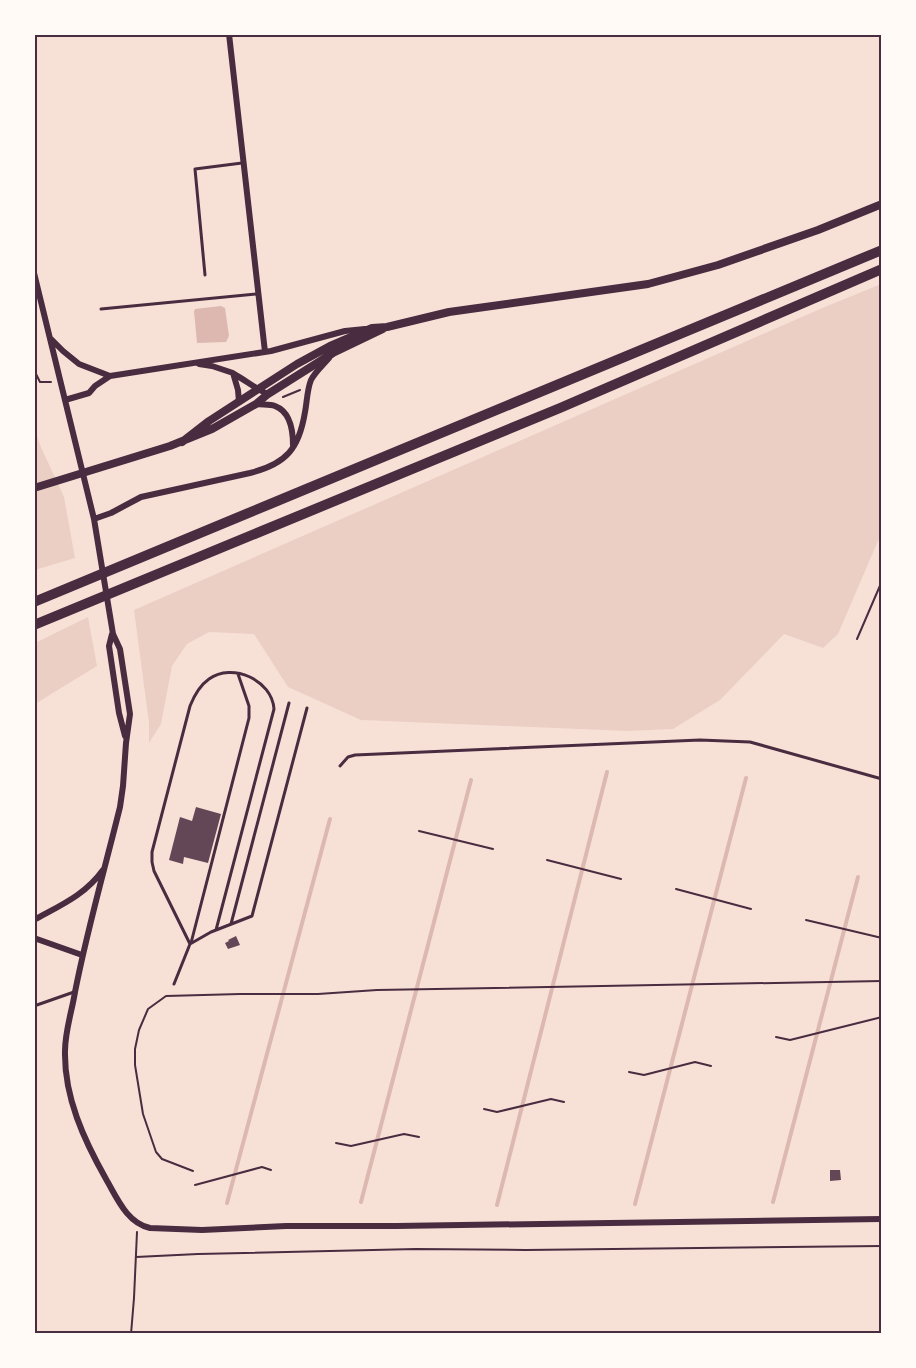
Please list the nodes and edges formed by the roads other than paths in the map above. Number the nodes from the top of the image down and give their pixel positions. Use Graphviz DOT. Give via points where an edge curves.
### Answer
graph roads {
  1 [pos="229,34"];
  2 [pos="244,162"];
  3 [pos="882,204"];
  4 [pos="882,250"];
  5 [pos="882,269"];
  6 [pos="34,273"];
  7 [pos="205,275"];
  8 [pos="258,294"];
  9 [pos="100,309"];
  10 [pos="387,327"];
  11 [pos="372,328"];
  12 [pos="51,339"];
  13 [pos="265,352"];
  14 [pos="333,353"];
  15 [pos="189,363"];
  16 [pos="233,373"];
  17 [pos="110,376"];
  18 [pos="258,390"];
  19 [pos="268,394"];
  20 [pos="65,400"];
  21 [pos="240,402"];
  22 [pos="255,404"];
  23 [pos="182,442"];
  24 [pos="294,445"];
  25 [pos="34,488"];
  26 [pos="94,519"];
  27 [pos="34,602"];
  28 [pos="34,625"];
  29 [pos="113,634"];
  30 [pos="237,672"];
  31 [pos="289,703"];
  32 [pos="307,708"];
  33 [pos="126,742"];
  34 [pos="340,766"];
  35 [pos="882,780"];
  36 [pos="105,867"];
  37 [pos="34,920"];
  38 [pos="231,924"];
  39 [pos="216,930"];
  40 [pos="34,938"];
  41 [pos="190,944"];
  42 [pos="82,955"];
  43 [pos="174,984"];
  44 [pos="76,992"];
  45 [pos="34,1005"];
  46 [pos="882,1219"];
  1 -- 2 [label="street"];
  2 -- 7 [label="lane" via="195,169"];
  2 -- 8 [label="street"];
  3 -- 10 [label="street" via="729,261 648,284 449,312"];
  4 -- 27 [label="highway"];
  5 -- 28 [label="highway" via="560,408"];
  6 -- 12 [label="street"];
  8 -- 9 [label="lane"];
  8 -- 13 [label="street"];
  10 -- 11 [label="street"];
  10 -- 14 [label="street"];
  11 -- 13 [label="street"];
  11 -- 18 [label="street" via="330,346"];
  12 -- 17 [label="street" via="79,364"];
  12 -- 20 [label="street"];
  13 -- 15 [label="street"];
  14 -- 19 [label="street"];
  14 -- 24 [label="street" via="312,378 302,430"];
  15 -- 16 [label="street"];
  15 -- 17 [label="street"];
  16 -- 18 [label="street"];
  16 -- 21 [label="street"];
  17 -- 20 [label="street" via="89,393"];
  18 -- 19 [label="street"];
  18 -- 21 [label="street"];
  19 -- 22 [label="street"];
  20 -- 26 [label="street"];
  21 -- 23 [label="street"];
  22 -- 23 [label="street"];
  22 -- 24 [label="street" via="275,406 285,413"];
  23 -- 25 [label="street"];
  24 -- 26 [label="street" via="278,463 263,470 141,497"];
  26 -- 29 [label="street"];
  29 -- 33 [label="street" via="110,646"];
  29 -- 33 [label="street" via="120,649 130,714"];
  30 -- 39 [label="lane" via="261,684 274,701 274,709"];
  30 -- 41 [label="lane" via="249,706 249,718"];
  30 -- 41 [label="lane" via="210,678 189,706 152,852 154,871"];
  31 -- 38 [label="lane"];
  32 -- 38 [label="lane" via="252,916"];
  33 -- 36 [label="street" via="120,807"];
  34 -- 35 [label="lane" via="355,755 700,740 750,742"];
  36 -- 37 [label="street" via="85,891"];
  36 -- 42 [label="street"];
  38 -- 39 [label="lane"];
  39 -- 41 [label="lane"];
  40 -- 42 [label="street"];
  41 -- 43 [label="lane"];
  42 -- 44 [label="street"];
  44 -- 45 [label="lane"];
  44 -- 46 [label="street" via="65,1050 79,1126 118,1201 132,1220 143,1227 202,1230"];
}
